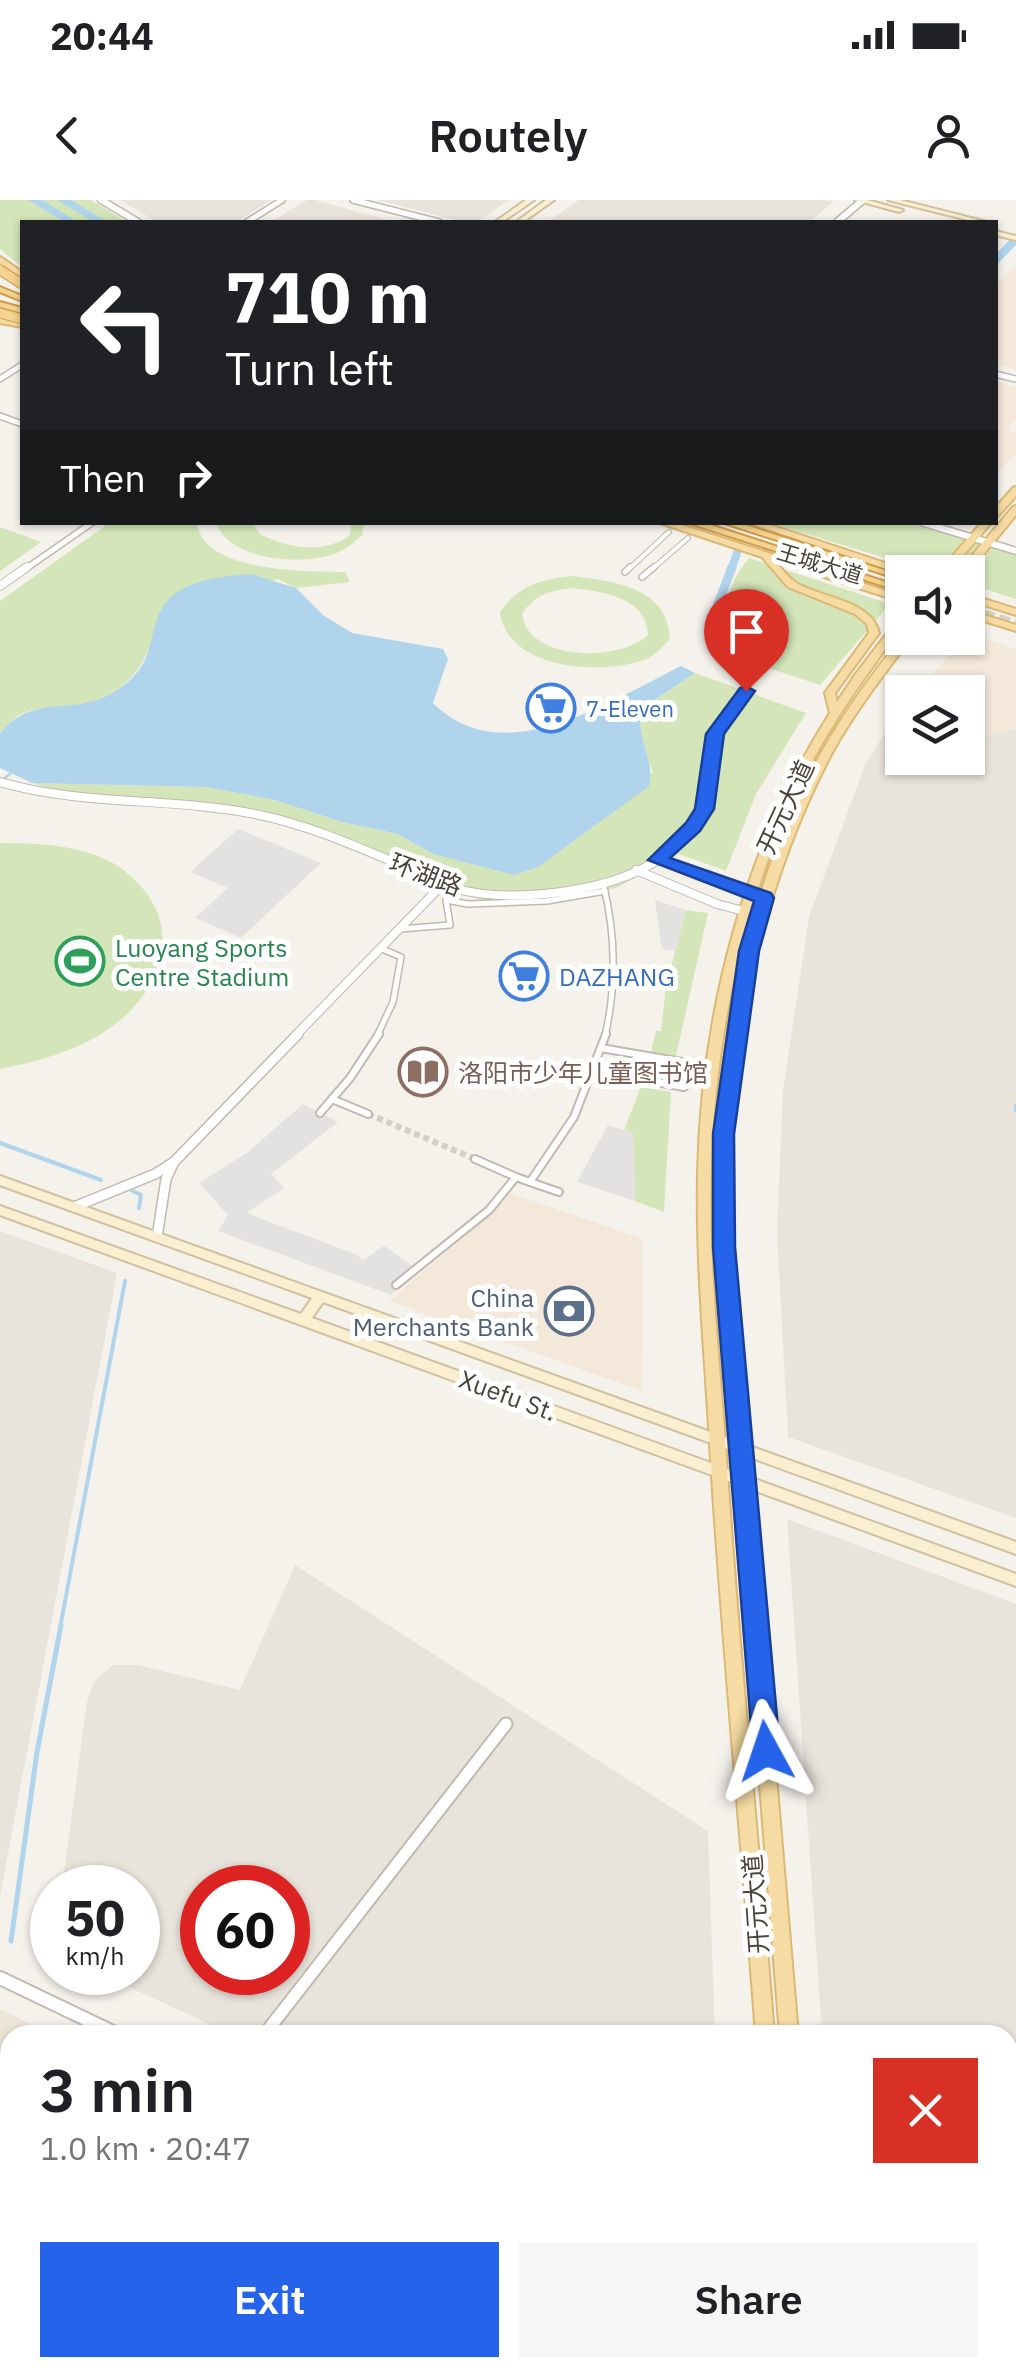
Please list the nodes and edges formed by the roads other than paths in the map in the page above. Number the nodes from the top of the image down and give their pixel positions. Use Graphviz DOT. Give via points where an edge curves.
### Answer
graph roads {
  1 [pos="100,200"];
  2 [pos="109,200"];
  3 [pos="285,200"];
  4 [pos="344,200"];
  5 [pos="353,200"];
  6 [pos="530,200"];
  7 [pos="551,200"];
  8 [pos="859,200"];
  9 [pos="891,200"];
  10 [pos="135,220"];
  11 [pos="143,220"];
  12 [pos="252,220"];
  13 [pos="420,220"];
  14 [pos="431,220"];
  15 [pos="501,220"];
  16 [pos="522,220"];
  17 [pos="831,220"];
  18 [pos="840,220"];
  19 [pos="943,220"];
  20 [pos="976,220"];
  21 [pos="0,258"];
  22 [pos="20,276"];
  23 [pos="1016,490"];
  24 [pos="1016,510"];
  25 [pos="998,511"];
  26 [pos="89,525"];
  27 [pos="701,525"];
  28 [pos="734,525"];
  29 [pos="758,525"];
  30 [pos="932,525"];
  31 [pos="943,525"];
  32 [pos="986,525"];
  33 [pos="665,527"];
  34 [pos="976,537"];
  35 [pos="688,538"];
  36 [pos="990,541"];
  37 [pos="1016,549"];
  38 [pos="762,554"];
  39 [pos="960,555"];
  40 [pos="978,555"];
  41 [pos="625,572"];
  42 [pos="885,573"];
  43 [pos="885,574"];
  44 [pos="885,575"];
  45 [pos="642,578"];
  46 [pos="1,586"];
  47 [pos="885,594"];
  48 [pos="985,602"];
  49 [pos="1016,612"];
  50 [pos="985,618"];
  51 [pos="1016,628"];
  52 [pos="885,644"];
  53 [pos="893,655"];
  54 [pos="746,691"];
  55 [pos="834,711"];
  56 [pos="0,782"];
  57 [pos="657,860"];
  58 [pos="636,870"];
  59 [pos="442,885"];
  60 [pos="604,887"];
  61 [pos="749,893"];
  62 [pos="764,898"];
  63 [pos="744,911"];
  64 [pos="759,915"];
  65 [pos="399,929"];
  66 [pos="380,948"];
  67 [pos="600,1048"];
  68 [pos="688,1063"];
  69 [pos="594,1071"];
  70 [pos="684,1087"];
  71 [pos="332,1099"];
  72 [pos="320,1113"];
  73 [pos="368,1114"];
  74 [pos="474,1159"];
  75 [pos="174,1162"];
  76 [pos="516,1176"];
  77 [pos="0,1180"];
  78 [pos="530,1182"];
  79 [pos="559,1192"];
  80 [pos="74,1206"];
  81 [pos="0,1210"];
  82 [pos="157,1237"];
  83 [pos="396,1285"];
  84 [pos="321,1296"];
  85 [pos="303,1320"];
  86 [pos="718,1442"];
  87 [pos="740,1450"];
  88 [pos="718,1472"];
  89 [pos="743,1481"];
  90 [pos="1016,1548"];
  91 [pos="1016,1580"];
  92 [pos="506,1724"];
  93 [pos="0,1982"];
  94 [pos="85,2025"];
  95 [pos="97,2025"];
  96 [pos="272,2025"];
  97 [pos="763,2025"];
  98 [pos="789,2025"];
  1 -- 10 [label="street"];
  2 -- 11 [label="street"];
  3 -- 12 [label="street"];
  4 -- 13 [label="street"];
  5 -- 14 [label="street"];
  6 -- 15 [label="main road"];
  7 -- 16 [label="main road"];
  8 -- 17 [label="street"];
  8 -- 18 [label="street"];
  8 -- 19 [label="main road"];
  9 -- 20 [label="main road"];
  21 -- 22 [label="main road"];
  23 -- 25 [label="main road"];
  24 -- 36 [label="main road"];
  26 -- 46 [label="street"];
  27 -- 44 [label="highway, 王城大道"];
  28 -- 43 [label="highway, 王城大道"];
  29 -- 42 [label="main road"];
  30 -- 34 [label="street"];
  31 -- 34 [label="street"];
  32 -- 34 [label="main road"];
  33 -- 38 [label="main road"];
  33 -- 41 [label="street"];
  34 -- 36 [label="street"];
  34 -- 39 [label="main road"];
  35 -- 45 [label="street"];
  36 -- 37 [label="street"];
  36 -- 40 [label="main road"];
  38 -- 47 [label="main road"];
  38 -- 55 [label="main road" via="791,585 872,623 874,633 830,693"];
  48 -- 49 [label="main road"];
  50 -- 51 [label="main road"];
  52 -- 55 [label="main road, 开元大道"];
  53 -- 62 [label="main road, 开元大道" via="846,716 814,776"];
  54 -- 57 [label="street, 环湖路" via="715,734 704,809"];
  55 -- 61 [label="main road, 开元大道" via="791,787"];
  56 -- 59 [label="street, 环湖路" via="44,796 190,804 274,818 336,837"];
  57 -- 58 [label="street, 环湖路"];
  57 -- 61 [label="street"];
  58 -- 60 [label="street, 环湖路"];
  58 -- 63 [label="street"];
  59 -- 60 [label="street, 环湖路" via="508,895"];
  59 -- 65 [label="street"];
  60 -- 65 [label="street" via="547,901 446,900 450,925"];
  60 -- 67 [label="street" via="613,914 614,957"];
  61 -- 62 [label="street"];
  61 -- 63 [label="main road, 开元大道"];
  62 -- 64 [label="main road, 开元大道"];
  63 -- 64 [label="street"];
  63 -- 86 [label="main road, 开元大道" via="732,949 706,1133 705,1242"];
  64 -- 87 [label="main road, 开元大道" via="723,1134 724,1247"];
  65 -- 66 [label="street"];
  66 -- 71 [label="street" via="400,957 392,1006 376,1044"];
  66 -- 75 [label="street"];
  67 -- 68 [label="street"];
  67 -- 69 [label="street"];
  69 -- 70 [label="street"];
  69 -- 78 [label="street" via="575,1116"];
  71 -- 72 [label="street"];
  71 -- 73 [label="street"];
  74 -- 76 [label="street"];
  75 -- 80 [label="street"];
  75 -- 82 [label="street"];
  76 -- 78 [label="street"];
  76 -- 83 [label="street" via="488,1210"];
  77 -- 80 [label="main road, Xuefu St."];
  78 -- 79 [label="street"];
  80 -- 82 [label="main road, Xuefu St."];
  81 -- 85 [label="main road, Xuefu St."];
  82 -- 84 [label="main road, Xuefu St."];
  84 -- 85 [label="main road"];
  84 -- 86 [label="main road, Xuefu St."];
  85 -- 88 [label="main road, Xuefu St."];
  86 -- 87 [label="main road, Xuefu St."];
  86 -- 88 [label="main road, 开元大道"];
  87 -- 89 [label="main road, 开元大道"];
  87 -- 90 [label="main road, Xuefu St."];
  88 -- 89 [label="main road, Xuefu St."];
  88 -- 97 [label="main road, 开元大道"];
  89 -- 91 [label="main road, Xuefu St."];
  89 -- 98 [label="main road, 开元大道"];
  92 -- 96 [label="street"];
  93 -- 94 [label="street"];
  93 -- 95 [label="street"];
}
